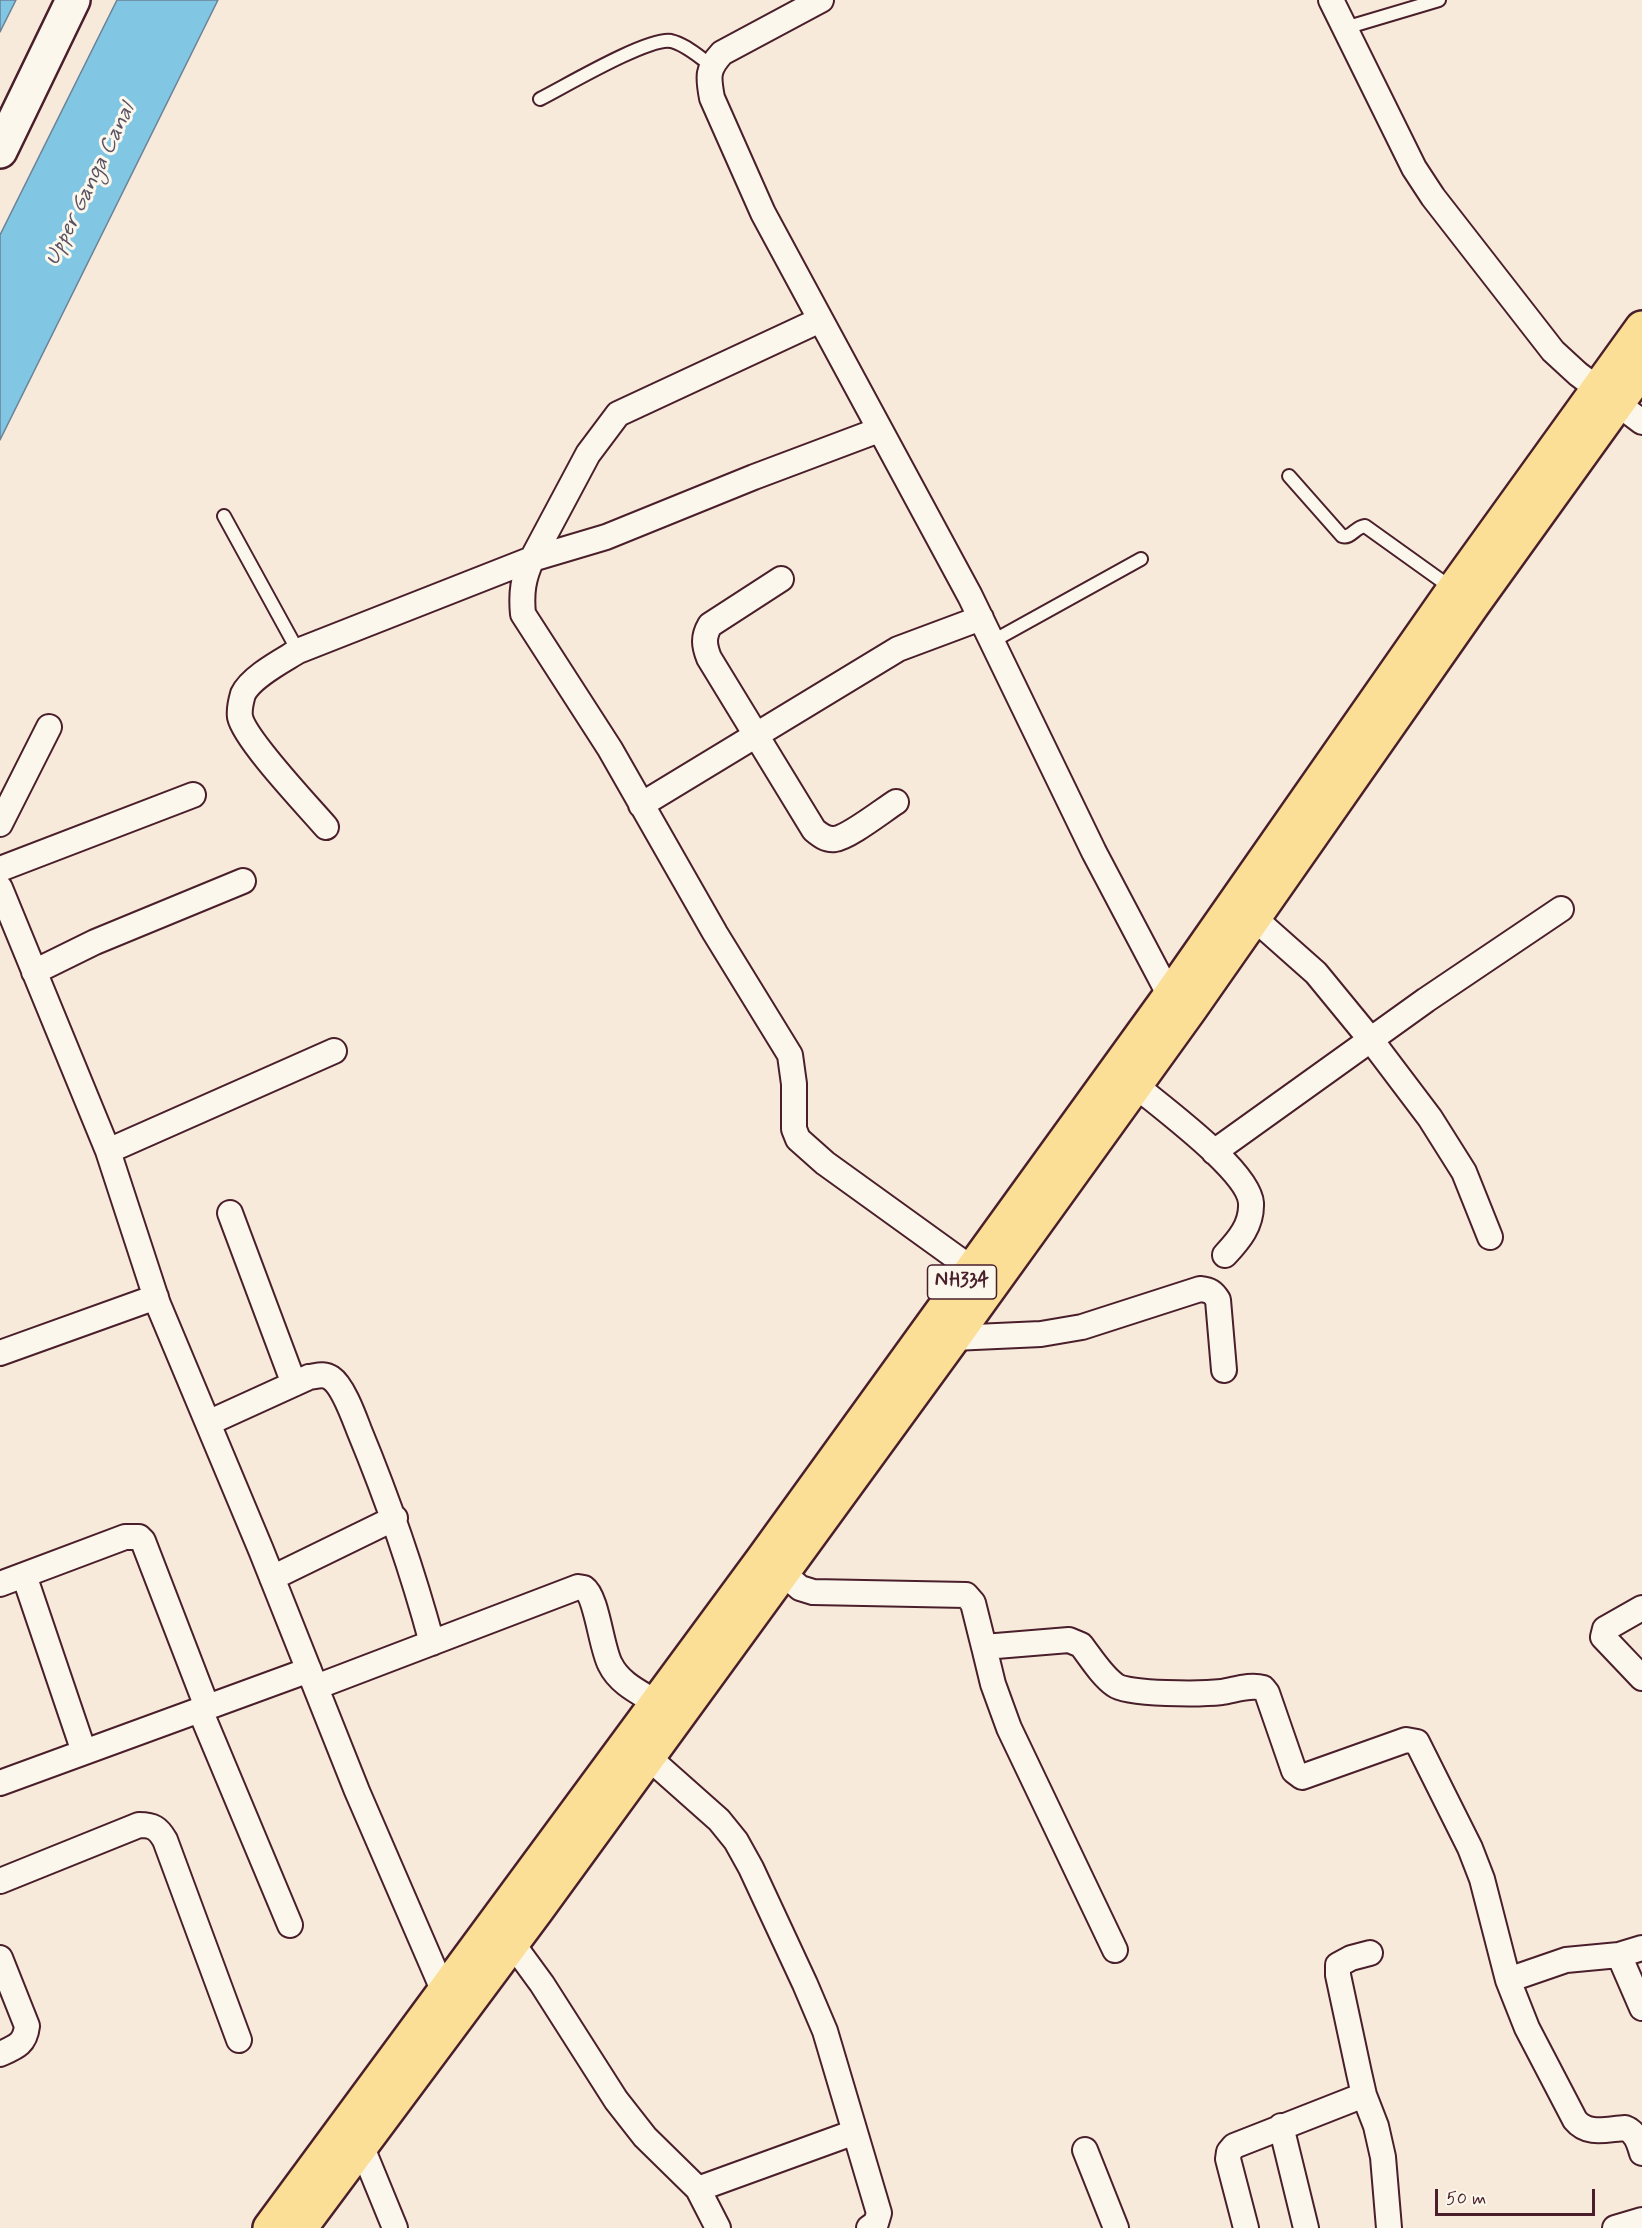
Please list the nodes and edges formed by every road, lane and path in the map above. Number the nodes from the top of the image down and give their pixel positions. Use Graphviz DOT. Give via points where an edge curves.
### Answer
graph roads {
  1 [pos="73,0"];
  2 [pos="821,0"];
  3 [pos="1332,0"];
  4 [pos="1439,0"];
  5 [pos="1345,28"];
  6 [pos="711,65"];
  7 [pos="540,99"];
  8 [pos="0,151"];
  9 [pos="820,320"];
  10 [pos="1642,328"];
  11 [pos="1642,369"];
  12 [pos="1619,404"];
  13 [pos="879,430"];
  14 [pos="1289,476"];
  15 [pos="224,516"];
  16 [pos="532,559"];
  17 [pos="1141,559"];
  18 [pos="781,579"];
  19 [pos="1454,590"];
  20 [pos="981,618"];
  21 [pos="993,641"];
  22 [pos="298,651"];
  23 [pos="49,727"];
  24 [pos="755,734"];
  25 [pos="193,795"];
  26 [pos="896,802"];
  27 [pos="641,805"];
  28 [pos="0,824"];
  29 [pos="326,827"];
  30 [pos="0,868"];
  31 [pos="243,881"];
  32 [pos="0,888"];
  33 [pos="1561,909"];
  34 [pos="1254,918"];
  35 [pos="34,972"];
  36 [pos="1170,996"];
  37 [pos="1371,1040"];
  38 [pos="334,1051"];
  39 [pos="1135,1085"];
  40 [pos="108,1151"];
  41 [pos="1214,1152"];
  42 [pos="230,1213"];
  43 [pos="1490,1237"];
  44 [pos="1225,1255"];
  45 [pos="972,1269"];
  46 [pos="156,1297"];
  47 [pos="953,1338"];
  48 [pos="0,1353"];
  49 [pos="1224,1370"];
  50 [pos="294,1384"];
  51 [pos="208,1423"];
  52 [pos="394,1518"];
  53 [pos="783,1573"];
  54 [pos="24,1575"];
  55 [pos="272,1578"];
  56 [pos="0,1584"];
  57 [pos="1642,1608"];
  58 [pos="432,1642"];
  59 [pos="984,1647"];
  60 [pos="312,1678"];
  61 [pos="1642,1678"];
  62 [pos="657,1703"];
  63 [pos="204,1708"];
  64 [pos="84,1752"];
  65 [pos="648,1757"];
  66 [pos="0,1783"];
  67 [pos="0,1881"];
  68 [pos="290,1925"];
  69 [pos="512,1942"];
  70 [pos="1115,1950"];
  71 [pos="1631,1951"];
  72 [pos="1370,1953"];
  73 [pos="0,1958"];
  74 [pos="1508,1980"];
  75 [pos="444,1992"];
  76 [pos="1642,2008"];
  77 [pos="239,2040"];
  78 [pos="0,2054"];
  79 [pos="1364,2095"];
  80 [pos="1281,2126"];
  81 [pos="855,2132"];
  82 [pos="362,2145"];
  83 [pos="1085,2150"];
  84 [pos="1642,2153"];
  85 [pos="698,2189"];
  86 [pos="1642,2220"];
  87 [pos="270,2228"];
  88 [pos="300,2228"];
  89 [pos="395,2228"];
  90 [pos="718,2228"];
  91 [pos="869,2228"];
  92 [pos="1116,2228"];
  93 [pos="1245,2228"];
  94 [pos="1306,2228"];
  95 [pos="1389,2228"];
  96 [pos="1615,2228"];
  1 -- 8 [label="street"];
  2 -- 6 [label="street" via="722,53"];
  3 -- 5 [label="street"];
  4 -- 5 [label="lane"];
  5 -- 12 [label="street" via="1414,168 1433,197 1553,351"];
  6 -- 7 [label="lane" via="670,41 656,42"];
  6 -- 9 [label="street" via="712,98 763,213"];
  9 -- 13 [label="street"];
  9 -- 16 [label="street" via="618,414 588,454"];
  10 -- 12 [label="highway, NH334"];
  11 -- 12 [label="highway, NH334"];
  12 -- 19 [label="highway, NH334"];
  12 -- 34 [label="highway, NH334" via="1466,613"];
  13 -- 16 [label="street" via="606,537"];
  13 -- 20 [label="street"];
  14 -- 19 [label="lane" via="1342,536 1365,526"];
  15 -- 22 [label="lane"];
  16 -- 22 [label="street"];
  16 -- 27 [label="street" via="524,577 523,614 610,749"];
  17 -- 21 [label="lane"];
  18 -- 24 [label="street" via="718,617 704,634 709,658"];
  19 -- 36 [label="highway, NH334"];
  20 -- 21 [label="street"];
  20 -- 24 [label="street" via="898,649"];
  21 -- 36 [label="street" via="1094,852"];
  22 -- 29 [label="street" via="244,692 240,718 259,749"];
  23 -- 28 [label="street"];
  24 -- 26 [label="street" via="814,830 823,837 834,839 844,835"];
  24 -- 27 [label="street"];
  25 -- 30 [label="street"];
  27 -- 45 [label="street" via="790,1055 794,1129 798,1139 825,1163"];
  31 -- 35 [label="street" via="113,934"];
  32 -- 35 [label="street"];
  33 -- 37 [label="street"];
  34 -- 37 [label="street" via="1316,973"];
  34 -- 39 [label="highway, NH334"];
  35 -- 40 [label="street"];
  36 -- 45 [label="highway, NH334"];
  37 -- 41 [label="street"];
  37 -- 43 [label="street" via="1451,1149"];
  38 -- 40 [label="street"];
  39 -- 41 [label="street"];
  39 -- 47 [label="highway, NH334"];
  40 -- 46 [label="street"];
  41 -- 44 [label="street" via="1245,1184 1251,1201 1250,1218 1242,1235"];
  42 -- 50 [label="street"];
  45 -- 62 [label="highway, NH334"];
  46 -- 48 [label="street"];
  46 -- 51 [label="street"];
  47 -- 49 [label="street" via="1041,1334 1082,1327 1200,1289 1214,1293 1218,1300"];
  47 -- 53 [label="highway, NH334"];
  50 -- 51 [label="street"];
  50 -- 52 [label="street" via="321,1375 338,1386"];
  51 -- 55 [label="street"];
  52 -- 55 [label="street"];
  52 -- 58 [label="street"];
  53 -- 59 [label="street" via="800,1588 813,1592 966,1595 972,1603"];
  53 -- 65 [label="highway, NH334"];
  54 -- 56 [label="street"];
  54 -- 63 [label="street" via="125,1537 139,1537"];
  54 -- 64 [label="street"];
  55 -- 60 [label="street"];
  57 -- 61 [label="street" via="1602,1632"];
  58 -- 60 [label="street"];
  58 -- 62 [label="street" via="571,1588 584,1588 591,1595 610,1666 630,1687"];
  59 -- 70 [label="street" via="1009,1728"];
  59 -- 74 [label="street" via="1076,1642 1122,1689 1189,1694 1263,1688 1294,1771 1302,1777 1406,1740 1417,1742 1482,1879"];
  60 -- 63 [label="street"];
  60 -- 75 [label="street"];
  62 -- 75 [label="highway, NH334"];
  63 -- 64 [label="street"];
  63 -- 68 [label="street"];
  64 -- 66 [label="street"];
  65 -- 69 [label="highway, NH334"];
  65 -- 81 [label="street" via="719,1820 736,1841 806,1984 825,2031"];
  67 -- 77 [label="street" via="139,1825 159,1830"];
  69 -- 82 [label="highway, NH334"];
  69 -- 85 [label="street" via="616,2100 645,2137"];
  71 -- 74 [label="street" via="1566,1960"];
  71 -- 76 [label="street"];
  72 -- 79 [label="street" via="1338,1965"];
  73 -- 78 [label="street" via="27,2026 21,2043"];
  74 -- 84 [label="street" via="1527,2028 1575,2120 1591,2131 1630,2130"];
  75 -- 87 [label="highway, NH334"];
  79 -- 80 [label="street"];
  79 -- 95 [label="street" via="1383,2157"];
  80 -- 93 [label="street" via="1240,2142 1229,2152"];
  80 -- 94 [label="street"];
  81 -- 85 [label="street"];
  81 -- 91 [label="street" via="879,2213 876,2223"];
  82 -- 88 [label="highway, NH334"];
  82 -- 89 [label="street"];
  83 -- 92 [label="street"];
  85 -- 90 [label="street"];
  86 -- 96 [label="street"];
}
